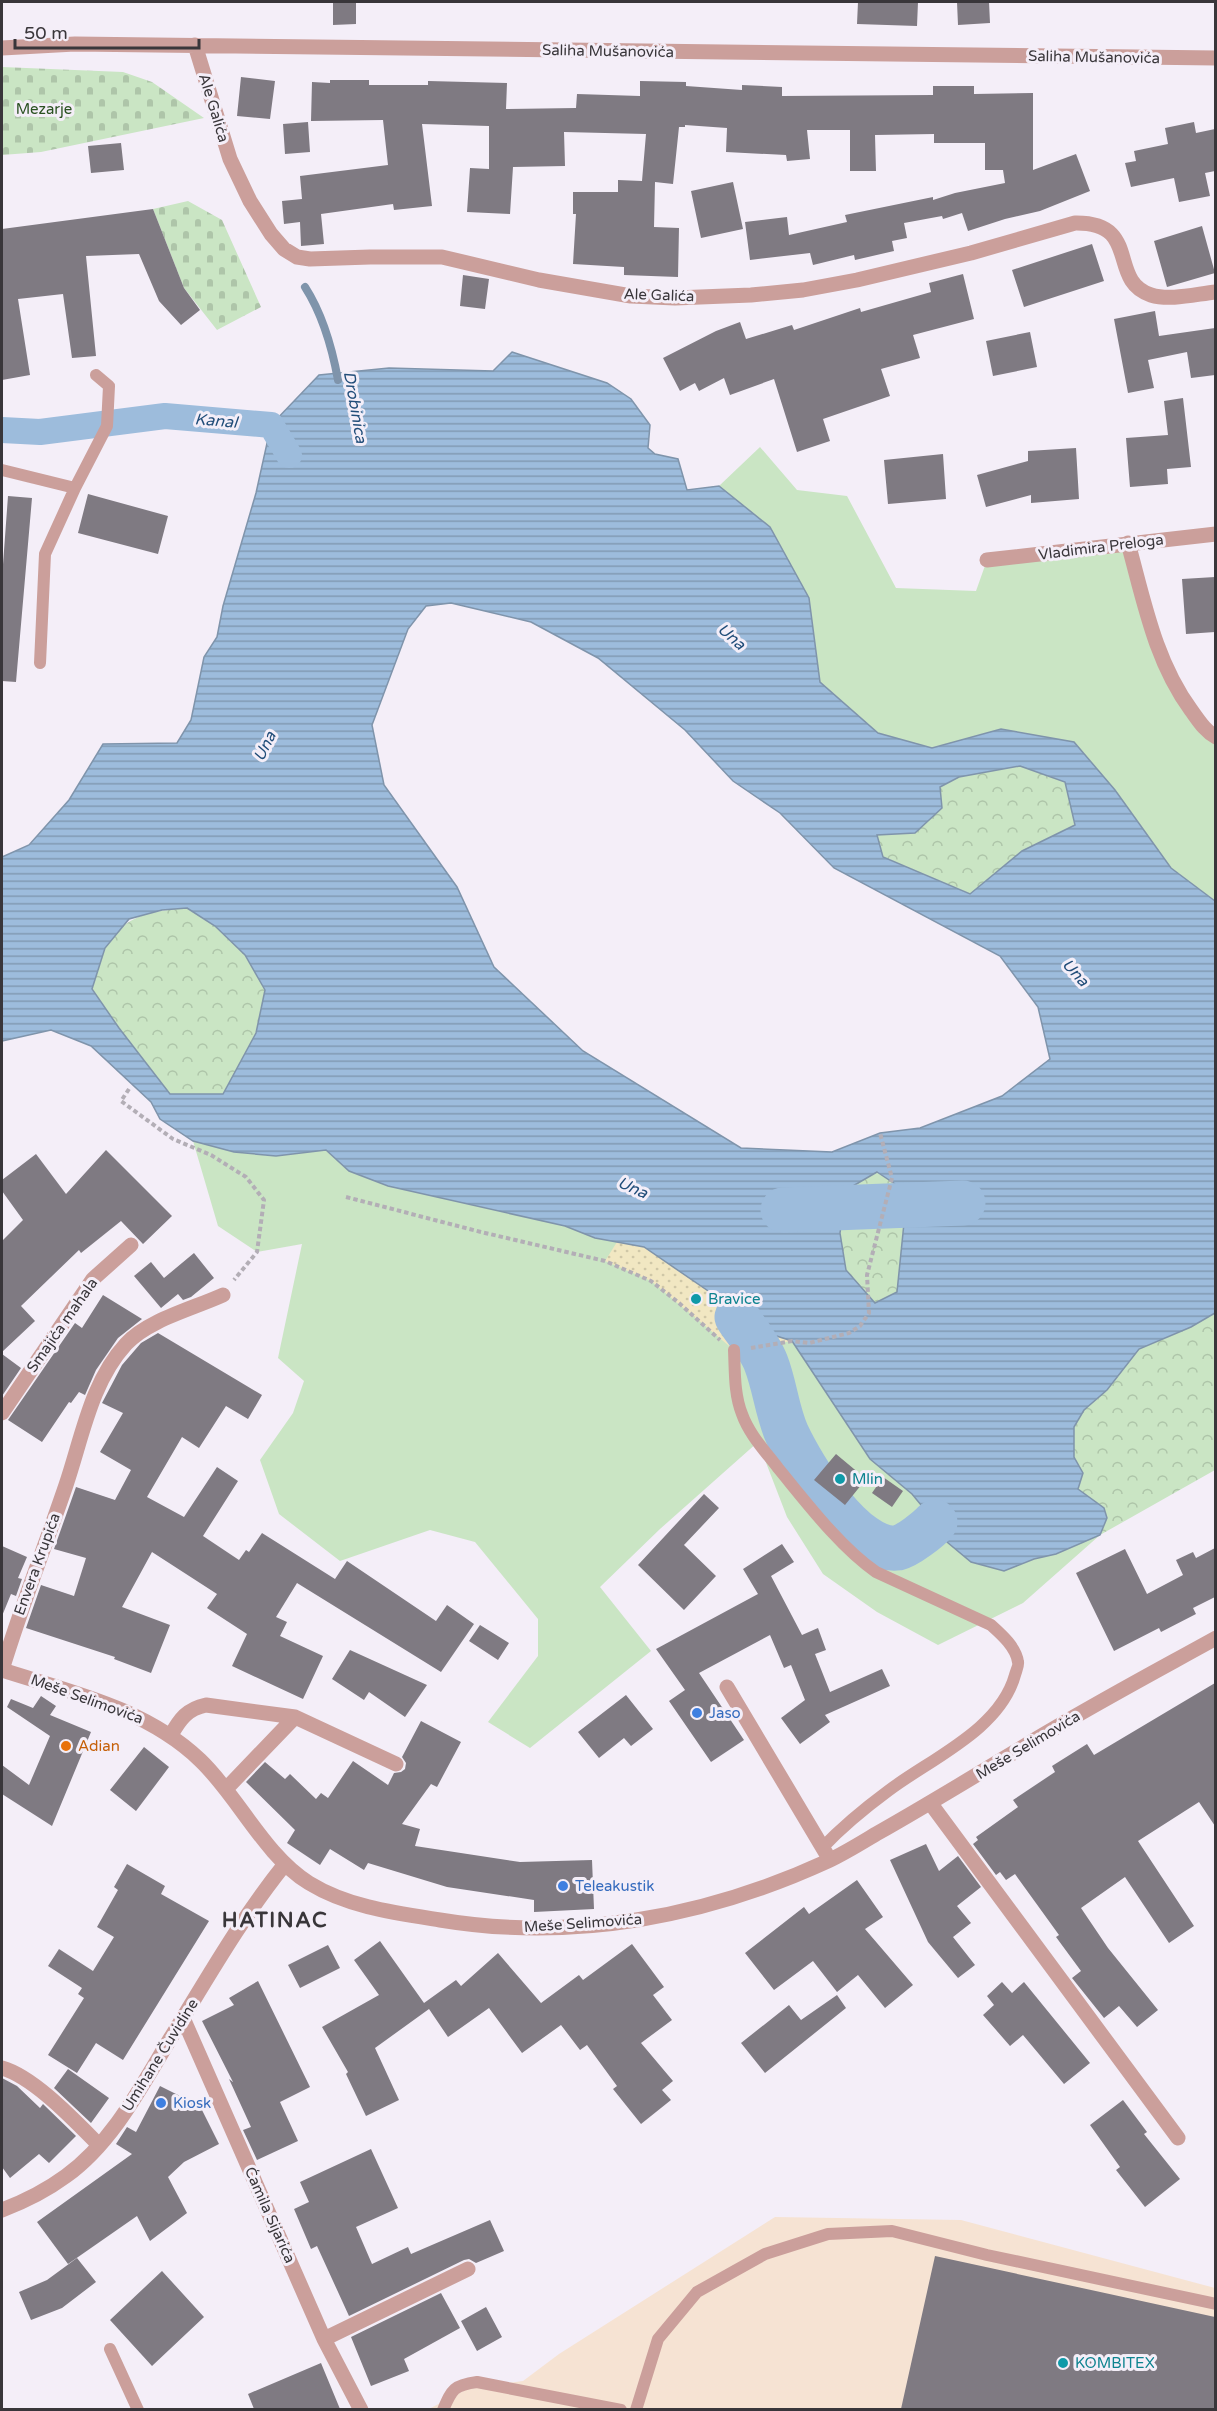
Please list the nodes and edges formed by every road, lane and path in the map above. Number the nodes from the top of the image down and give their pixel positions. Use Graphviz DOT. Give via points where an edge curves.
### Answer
graph roads {
  1 [pos="195,45"];
  2 [pos="2,48"];
  3 [pos="1215,58"];
  4 [pos="1215,292"];
  5 [pos="96,375"];
  6 [pos="2,470"];
  7 [pos="75,488"];
  8 [pos="1215,534"];
  9 [pos="1128,543"];
  10 [pos="987,560"];
  11 [pos="40,663"];
  12 [pos="1215,737"];
  13 [pos="129,1089"];
  14 [pos="880,1133"];
  15 [pos="346,1197"];
  16 [pos="131,1245"];
  17 [pos="222,1295"];
  18 [pos="734,1350"];
  19 [pos="2,1413"];
  20 [pos="1215,1638"];
  21 [pos="2,1670"];
  22 [pos="727,1687"];
  23 [pos="295,1717"];
  24 [pos="171,1735"];
  25 [pos="396,1764"];
  26 [pos="226,1789"];
  27 [pos="931,1804"];
  28 [pos="826,1854"];
  29 [pos="285,1864"];
  30 [pos="183,2018"];
  31 [pos="2,2068"];
  32 [pos="1178,2138"];
  33 [pos="99,2145"];
  34 [pos="2,2210"];
  35 [pos="468,2269"];
  36 [pos="1215,2304"];
  37 [pos="324,2338"];
  38 [pos="110,2349"];
  39 [pos="138,2409"];
  40 [pos="361,2409"];
  41 [pos="443,2409"];
  42 [pos="621,2409"];
  43 [pos="636,2409"];
  1 -- 2 [label="street, Saliha Mušanovića"];
  1 -- 3 [label="street, Saliha Mušanovića"];
  1 -- 4 [label="street, Ale Galića" via="230,159 250,201 271,234 284,249 297,256 442,257 631,296 751,295 857,280 1075,223 1090,223 1104,227 1116,237 1130,280 1142,291 1162,297"];
  5 -- 7 [label="lane" via="109,386 107,426"];
  6 -- 7 [label="lane"];
  7 -- 11 [label="lane" via="45,554"];
  8 -- 9 [label="street, Vladimira Preloga"];
  9 -- 10 [label="street, Vladimira Preloga"];
  9 -- 12 [label="street" via="1159,655 1180,695"];
  13 -- 17 [label="path" via="121,1101 172,1139 211,1155 246,1177 264,1200 257,1252"];
  14 -- 18 [label="path" via="892,1178 867,1275 869,1313 849,1333 821,1341"];
  15 -- 18 [label="path" via="605,1261 651,1281"];
  16 -- 19 [label="street, Smajića mahala" via="93,1279"];
  17 -- 21 [label="street, Envera Krupića" via="142,1330 125,1345 97,1389"];
  18 -- 28 [label="lane" via="742,1414 758,1442 823,1521 876,1572 991,1625 1004,1636 1018,1662 1010,1690 980,1727 889,1791"];
  20 -- 27 [label="street, Meše Selimovića" via="1019,1749"];
  21 -- 24 [label="street, Meše Selimovića" via="147,1720"];
  22 -- 28 [label="street"];
  23 -- 24 [label="street" via="206,1706 180,1718"];
  23 -- 25 [label="street"];
  23 -- 26 [label="street"];
  24 -- 26 [label="street, Meše Selimovića" via="201,1760"];
  26 -- 29 [label="street, Meše Selimovića"];
  27 -- 28 [label="street, Meše Selimovića"];
  27 -- 32 [label="street"];
  28 -- 29 [label="street, Meše Selimovića" via="762,1887 708,1904 629,1923 550,1929 484,1927 351,1902 309,1883"];
  29 -- 30 [label="street, Umihane Čuvidine" via="252,1906"];
  30 -- 33 [label="street, Umihane Čuvidine" via="130,2106"];
  30 -- 37 [label="street, Ćamila Sijarića"];
  31 -- 33 [label="street" via="26,2080"];
  33 -- 34 [label="street, Umihane Čuvidine" via="67,2176"];
  35 -- 37 [label="street"];
  36 -- 43 [label="lane" via="892,2231 828,2234 765,2254 697,2292 658,2339"];
  37 -- 40 [label="street, Ćamila Sijarića"];
  38 -- 39 [label="lane"];
  41 -- 42 [label="lane" via="451,2391 477,2382"];
}
